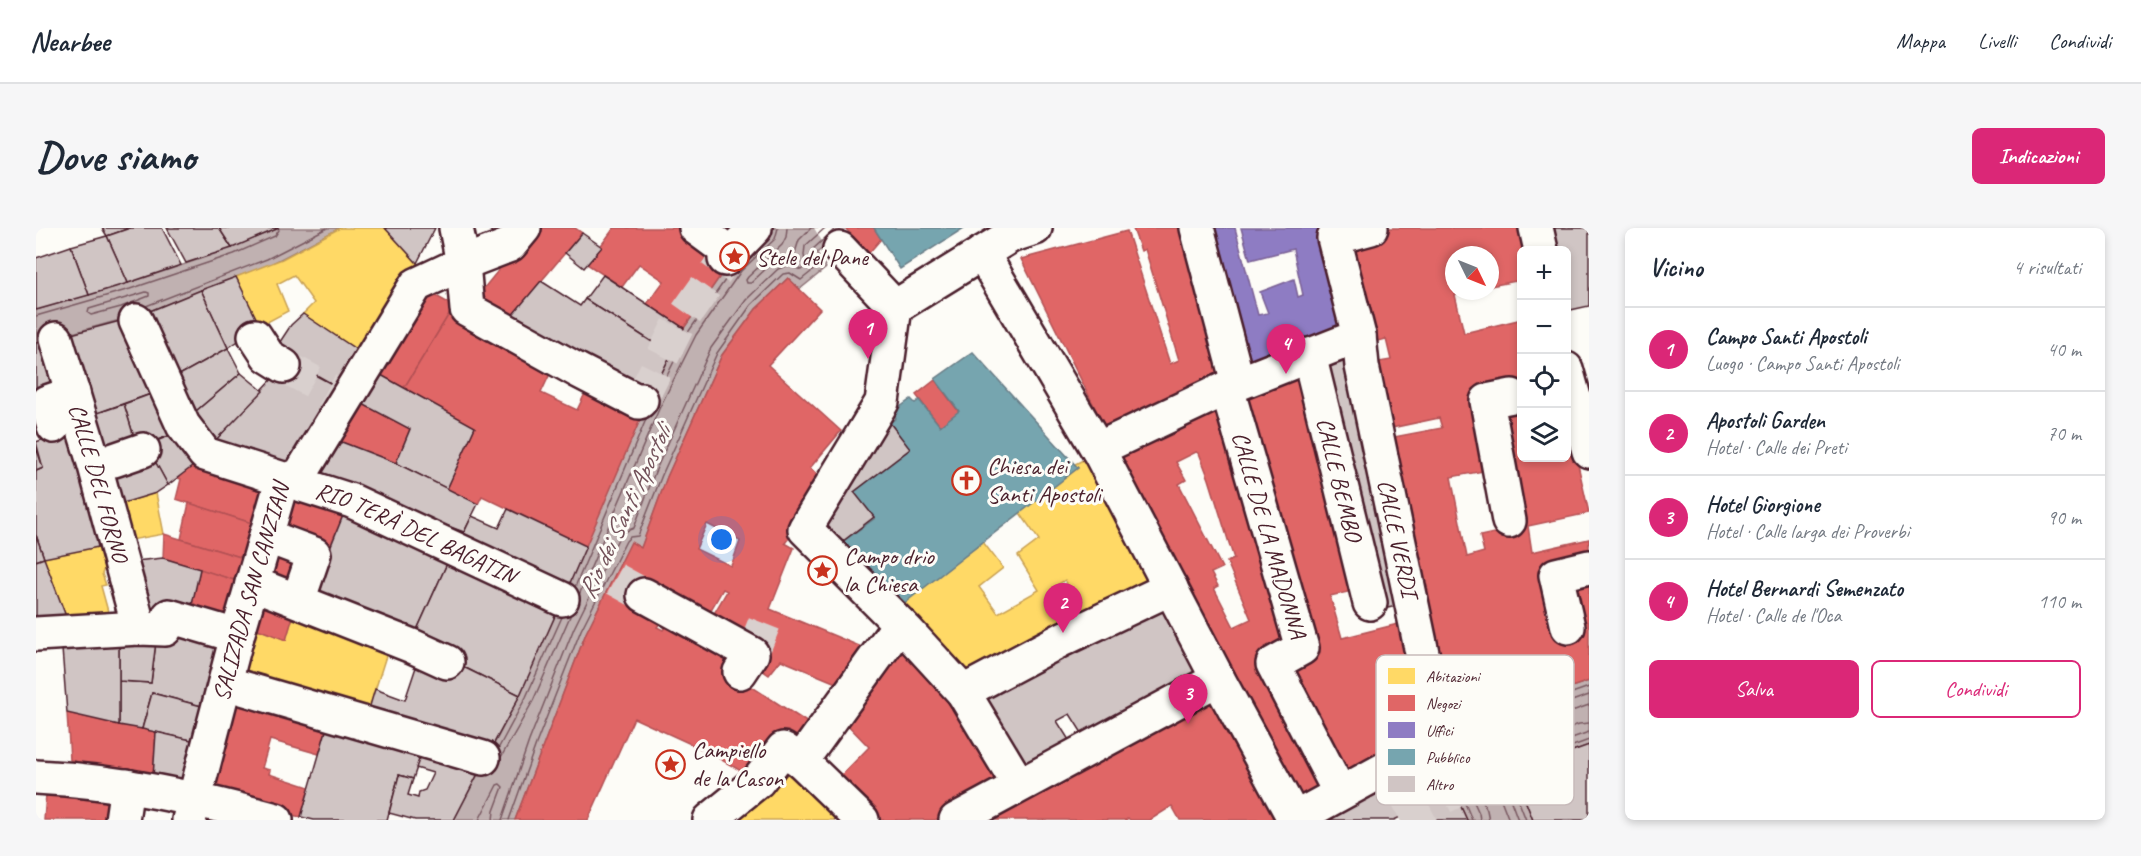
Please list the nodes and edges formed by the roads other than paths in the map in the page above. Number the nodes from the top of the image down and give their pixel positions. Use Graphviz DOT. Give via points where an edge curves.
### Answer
graph roads {
  1 [pos="456,228"];
  2 [pos="696,228"];
  3 [pos="1197,228"];
  4 [pos="1371,228"];
  5 [pos="1536,228"];
  6 [pos="1023,232"];
  7 [pos="1333,233"];
  8 [pos="517,237"];
  9 [pos="1539,246"];
  10 [pos="736,247"];
  11 [pos="840,249"];
  12 [pos="982,253"];
  13 [pos="463,263"];
  14 [pos="895,307"];
  15 [pos="136,321"];
  16 [pos="255,336"];
  17 [pos="1359,336"];
  18 [pos="56,339"];
  19 [pos="1309,355"];
  20 [pos="284,366"];
  21 [pos="1233,385"];
  22 [pos="1571,387"];
  23 [pos="73,393"];
  24 [pos="1499,398"];
  25 [pos="641,400"];
  26 [pos="54,426"];
  27 [pos="1098,449"];
  28 [pos="1589,451"];
  29 [pos="286,480"];
  30 [pos="1509,520"];
  31 [pos="266,536"];
  32 [pos="1589,567"];
  33 [pos="252,583"];
  34 [pos="1171,588"];
  35 [pos="301,592"];
  36 [pos="644,595"];
  37 [pos="562,599"];
  38 [pos="1370,603"];
  39 [pos="900,624"];
  40 [pos="1568,627"];
  41 [pos="140,628"];
  42 [pos="36,634"];
  43 [pos="237,636"];
  44 [pos="1422,655"];
  45 [pos="447,662"];
  46 [pos="746,663"];
  47 [pos="1218,679"];
  48 [pos="225,683"];
  49 [pos="963,692"];
  50 [pos="483,758"];
  51 [pos="801,761"];
  52 [pos="1376,774"];
  53 [pos="36,777"];
  54 [pos="1019,785"];
  55 [pos="127,786"];
  56 [pos="1340,793"];
  57 [pos="196,806"];
  58 [pos="122,820"];
  59 [pos="276,820"];
  60 [pos="710,820"];
  61 [pos="862,820"];
  62 [pos="956,820"];
  63 [pos="1294,820"];
  1 -- 13 [label="street"];
  2 -- 10 [label="street"];
  3 -- 21 [label="street"];
  4 -- 7 [label="street"];
  5 -- 9 [label="street"];
  6 -- 12 [label="street"];
  7 -- 17 [label="street, CALLE VERDI"];
  8 -- 13 [label="street"];
  11 -- 14 [label="street"];
  12 -- 14 [label="street"];
  12 -- 27 [label="street"];
  13 -- 25 [label="street" via="467,309 577,370"];
  13 -- 29 [label="street, SALIZADA SAN CANZIAN" via="416,285 342,398 300,475"];
  14 -- 39 [label="street" via="882,402 805,529"];
  15 -- 29 [label="street, RIO TERÀ DEL BAGATIN" via="183,425 205,454"];
  16 -- 20 [label="street" via="268,356"];
  17 -- 19 [label="street"];
  17 -- 44 [label="street, CALLE VERDI"];
  18 -- 23 [label="street, CALLE DEL FORNO"];
  19 -- 21 [label="street"];
  19 -- 38 [label="street, CALLE BEMBO"];
  21 -- 27 [label="street"];
  21 -- 56 [label="street, CALLE DE LA MADONNA" via="1302,648 1273,664"];
  22 -- 28 [label="street"];
  23 -- 26 [label="street" via="47,402"];
  23 -- 41 [label="street, CALLE DEL FORNO" via="113,460"];
  24 -- 30 [label="street"];
  27 -- 34 [label="street"];
  29 -- 31 [label="street, SALIZADA SAN CANZIAN"];
  29 -- 37 [label="street, RIO TERÀ DEL BAGATIN" via="352,501"];
  31 -- 33 [label="street, SALIZADA SAN CANZIAN"];
  31 -- 35 [label="street" via="314,554"];
  32 -- 40 [label="street" via="1556,575"];
  33 -- 43 [label="street, SALIZADA SAN CANZIAN"];
  33 -- 45 [label="street"];
  34 -- 47 [label="street"];
  34 -- 49 [label="street"];
  36 -- 46 [label="street" via="666,618"];
  39 -- 49 [label="street"];
  39 -- 51 [label="street"];
  41 -- 42 [label="street"];
  41 -- 43 [label="street" via="165,629 169,616"];
  43 -- 48 [label="street, SALIZADA SAN CANZIAN"];
  47 -- 54 [label="street"];
  47 -- 63 [label="street"];
  48 -- 50 [label="street"];
  48 -- 57 [label="street, SALIZADA SAN CANZIAN"];
  49 -- 54 [label="street"];
  51 -- 60 [label="street" via="783,749 758,781"];
  51 -- 61 [label="street"];
  52 -- 56 [label="street, CALLE VERDI"];
  53 -- 55 [label="street"];
  54 -- 62 [label="street"];
  55 -- 57 [label="street"];
  55 -- 58 [label="street"];
  56 -- 63 [label="street"];
  57 -- 59 [label="street"];
}
